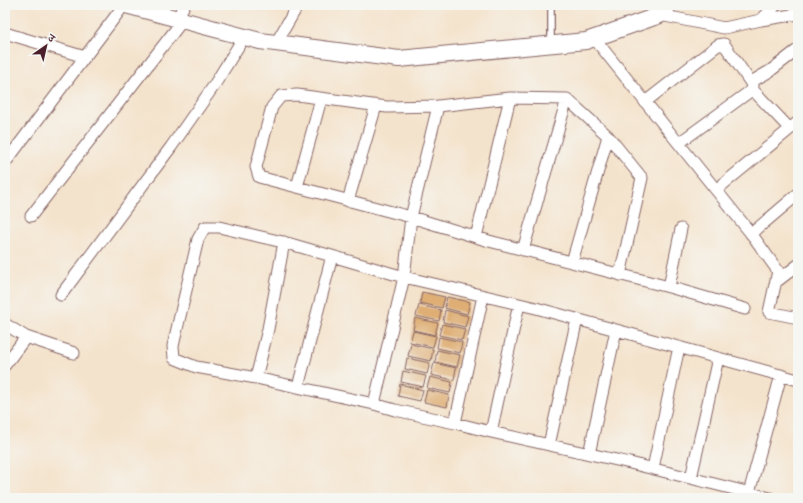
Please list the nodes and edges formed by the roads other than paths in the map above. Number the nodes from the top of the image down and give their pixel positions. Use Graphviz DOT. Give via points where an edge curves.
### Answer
graph roads {
  1 [pos="125,5"];
  2 [pos="298,5"];
  3 [pos="551,5"];
  4 [pos="776,5"];
  5 [pos="665,10"];
  6 [pos="182,14"];
  7 [pos="798,14"];
  8 [pos="761,20"];
  9 [pos="5,33"];
  10 [pos="244,36"];
  11 [pos="594,38"];
  12 [pos="276,43"];
  13 [pos="551,44"];
  14 [pos="797,51"];
  15 [pos="85,57"];
  16 [pos="751,85"];
  17 [pos="510,98"];
  18 [pos="321,99"];
  19 [pos="567,99"];
  20 [pos="645,102"];
  21 [pos="376,106"];
  22 [pos="438,106"];
  23 [pos="794,126"];
  24 [pos="608,136"];
  25 [pos="679,143"];
  26 [pos="5,163"];
  27 [pos="298,187"];
  28 [pos="716,190"];
  29 [pos="798,194"];
  30 [pos="348,201"];
  31 [pos="31,216"];
  32 [pos="411,217"];
  33 [pos="681,229"];
  34 [pos="751,234"];
  35 [pos="476,237"];
  36 [pos="284,242"];
  37 [pos="523,250"];
  38 [pos="332,256"];
  39 [pos="572,262"];
  40 [pos="798,265"];
  41 [pos="620,275"];
  42 [pos="404,277"];
  43 [pos="776,282"];
  44 [pos="668,287"];
  45 [pos="61,295"];
  46 [pos="483,296"];
  47 [pos="519,304"];
  48 [pos="745,308"];
  49 [pos="798,318"];
  50 [pos="576,319"];
  51 [pos="5,324"];
  52 [pos="616,330"];
  53 [pos="26,337"];
  54 [pos="679,348"];
  55 [pos="74,353"];
  56 [pos="718,358"];
  57 [pos="5,365"];
  58 [pos="781,375"];
  59 [pos="256,378"];
  60 [pos="798,380"];
  61 [pos="298,387"];
  62 [pos="374,404"];
  63 [pos="455,423"];
  64 [pos="491,432"];
  65 [pos="550,445"];
  66 [pos="590,454"];
  67 [pos="653,468"];
  68 [pos="691,478"];
  69 [pos="749,493"];
  70 [pos="770,498"];
  1 -- 6 [label="street"];
  1 -- 15 [label="street"];
  2 -- 12 [label="street"];
  3 -- 13 [label="lane"];
  4 -- 8 [label="street"];
  5 -- 8 [label="street" via="724,28"];
  5 -- 11 [label="street"];
  6 -- 10 [label="street"];
  6 -- 31 [label="street"];
  7 -- 8 [label="street"];
  9 -- 15 [label="street"];
  10 -- 12 [label="street"];
  10 -- 45 [label="street" via="213,87 171,147"];
  11 -- 13 [label="street"];
  11 -- 20 [label="street"];
  12 -- 13 [label="street" via="399,59"];
  14 -- 16 [label="street"];
  15 -- 26 [label="street"];
  16 -- 20 [label="street" via="724,44 718,45"];
  16 -- 23 [label="street"];
  16 -- 25 [label="street" via="749,92"];
  17 -- 19 [label="street"];
  17 -- 22 [label="street"];
  17 -- 35 [label="street"];
  18 -- 21 [label="street"];
  18 -- 27 [label="street"];
  18 -- 27 [label="street" via="297,95 281,96 272,107 256,167 259,177"];
  19 -- 24 [label="street"];
  19 -- 37 [label="street"];
  20 -- 25 [label="street"];
  21 -- 22 [label="street"];
  21 -- 30 [label="street"];
  22 -- 32 [label="street"];
  23 -- 28 [label="street"];
  24 -- 39 [label="street"];
  24 -- 41 [label="street" via="642,178"];
  25 -- 28 [label="street"];
  27 -- 30 [label="street"];
  28 -- 34 [label="street"];
  29 -- 34 [label="street"];
  30 -- 32 [label="street"];
  32 -- 35 [label="street"];
  32 -- 42 [label="street"];
  33 -- 44 [label="street"];
  34 -- 43 [label="street" via="778,271"];
  35 -- 37 [label="street"];
  36 -- 38 [label="street"];
  36 -- 59 [label="street"];
  36 -- 59 [label="street" via="219,227 206,227 198,239 173,346 174,358 196,367"];
  37 -- 39 [label="street"];
  38 -- 42 [label="street"];
  38 -- 61 [label="street"];
  39 -- 41 [label="street"];
  40 -- 43 [label="street"];
  41 -- 44 [label="street"];
  42 -- 46 [label="street"];
  42 -- 62 [label="street"];
  43 -- 49 [label="street" via="769,312"];
  44 -- 48 [label="street"];
  46 -- 47 [label="street"];
  46 -- 63 [label="street"];
  47 -- 50 [label="street"];
  47 -- 64 [label="street"];
  50 -- 52 [label="street"];
  50 -- 65 [label="street"];
  51 -- 53 [label="street"];
  52 -- 54 [label="street"];
  52 -- 66 [label="street"];
  53 -- 55 [label="street"];
  53 -- 57 [label="street"];
  54 -- 56 [label="street"];
  54 -- 67 [label="street"];
  56 -- 58 [label="street"];
  56 -- 68 [label="street"];
  58 -- 60 [label="street"];
  58 -- 69 [label="street"];
  59 -- 61 [label="street"];
  61 -- 62 [label="street"];
  62 -- 63 [label="street"];
  63 -- 64 [label="street"];
  64 -- 65 [label="street"];
  65 -- 66 [label="street"];
  66 -- 67 [label="street"];
  67 -- 68 [label="street"];
  68 -- 69 [label="street"];
  69 -- 70 [label="street"];
}
